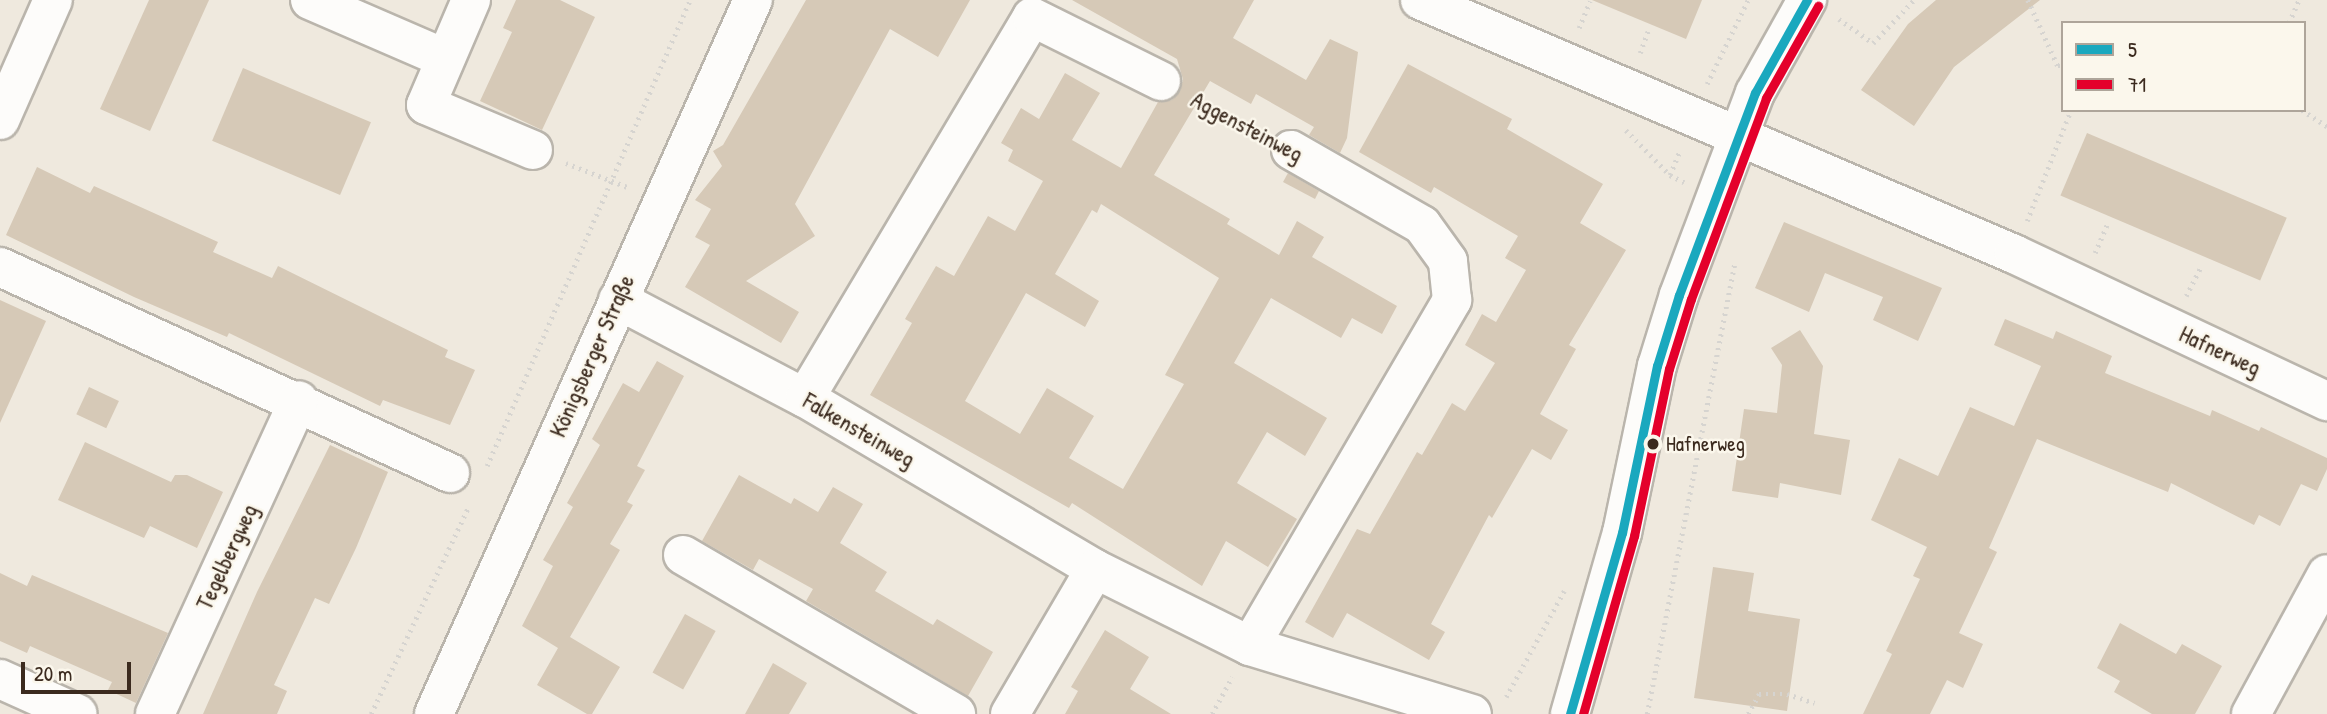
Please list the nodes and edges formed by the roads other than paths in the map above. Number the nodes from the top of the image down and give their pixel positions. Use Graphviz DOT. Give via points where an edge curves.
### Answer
graph roads {
  1 [pos="53,0"];
  2 [pos="310,0"];
  3 [pos="471,0"];
  4 [pos="753,0"];
  5 [pos="1420,0"];
  6 [pos="1820,7"];
  7 [pos="1481,13"];
  8 [pos="444,58"];
  9 [pos="1161,81"];
  10 [pos="0,120"];
  11 [pos="1738,135"];
  12 [pos="533,150"];
  13 [pos="1291,150"];
  14 [pos="0,267"];
  15 [pos="618,300"];
  16 [pos="806,398"];
  17 [pos="299,400"];
  18 [pos="2327,401"];
  19 [pos="464,479"];
  20 [pos="683,555"];
  21 [pos="1095,569"];
  22 [pos="2327,574"];
  23 [pos="1250,646"];
  24 [pos="0,679"];
  25 [pos="1487,708"];
  26 [pos="78,714"];
  27 [pos="155,714"];
  28 [pos="433,714"];
  29 [pos="956,714"];
  30 [pos="1010,714"];
  31 [pos="1570,714"];
  32 [pos="2251,714"];
  1 -- 10 [label="street"];
  2 -- 8 [label="street"];
  3 -- 8 [label="street"];
  4 -- 15 [label="street, Königsberger Straße"];
  5 -- 7 [label="street, Hafnerweg"];
  6 -- 11 [label="street" via="1770,60"];
  7 -- 11 [label="street, Hafnerweg"];
  8 -- 12 [label="street" via="426,105"];
  9 -- 16 [label="street" via="1032,17"];
  11 -- 18 [label="street, Hafnerweg" via="2014,254"];
  11 -- 31 [label="street" via="1657,366 1622,533"];
  13 -- 23 [label="street, Aggensteinweg" via="1422,225 1448,261 1452,300"];
  14 -- 17 [label="street"];
  15 -- 16 [label="street, Falkensteinweg"];
  15 -- 28 [label="street, Königsberger Straße"];
  16 -- 21 [label="street, Falkensteinweg"];
  17 -- 19 [label="street"];
  17 -- 27 [label="street, Tegelbergweg"];
  20 -- 29 [label="street"];
  21 -- 23 [label="street, Falkensteinweg"];
  21 -- 30 [label="street"];
  22 -- 32 [label="street"];
  23 -- 25 [label="street, Falkensteinweg"];
  24 -- 26 [label="street"];
}
